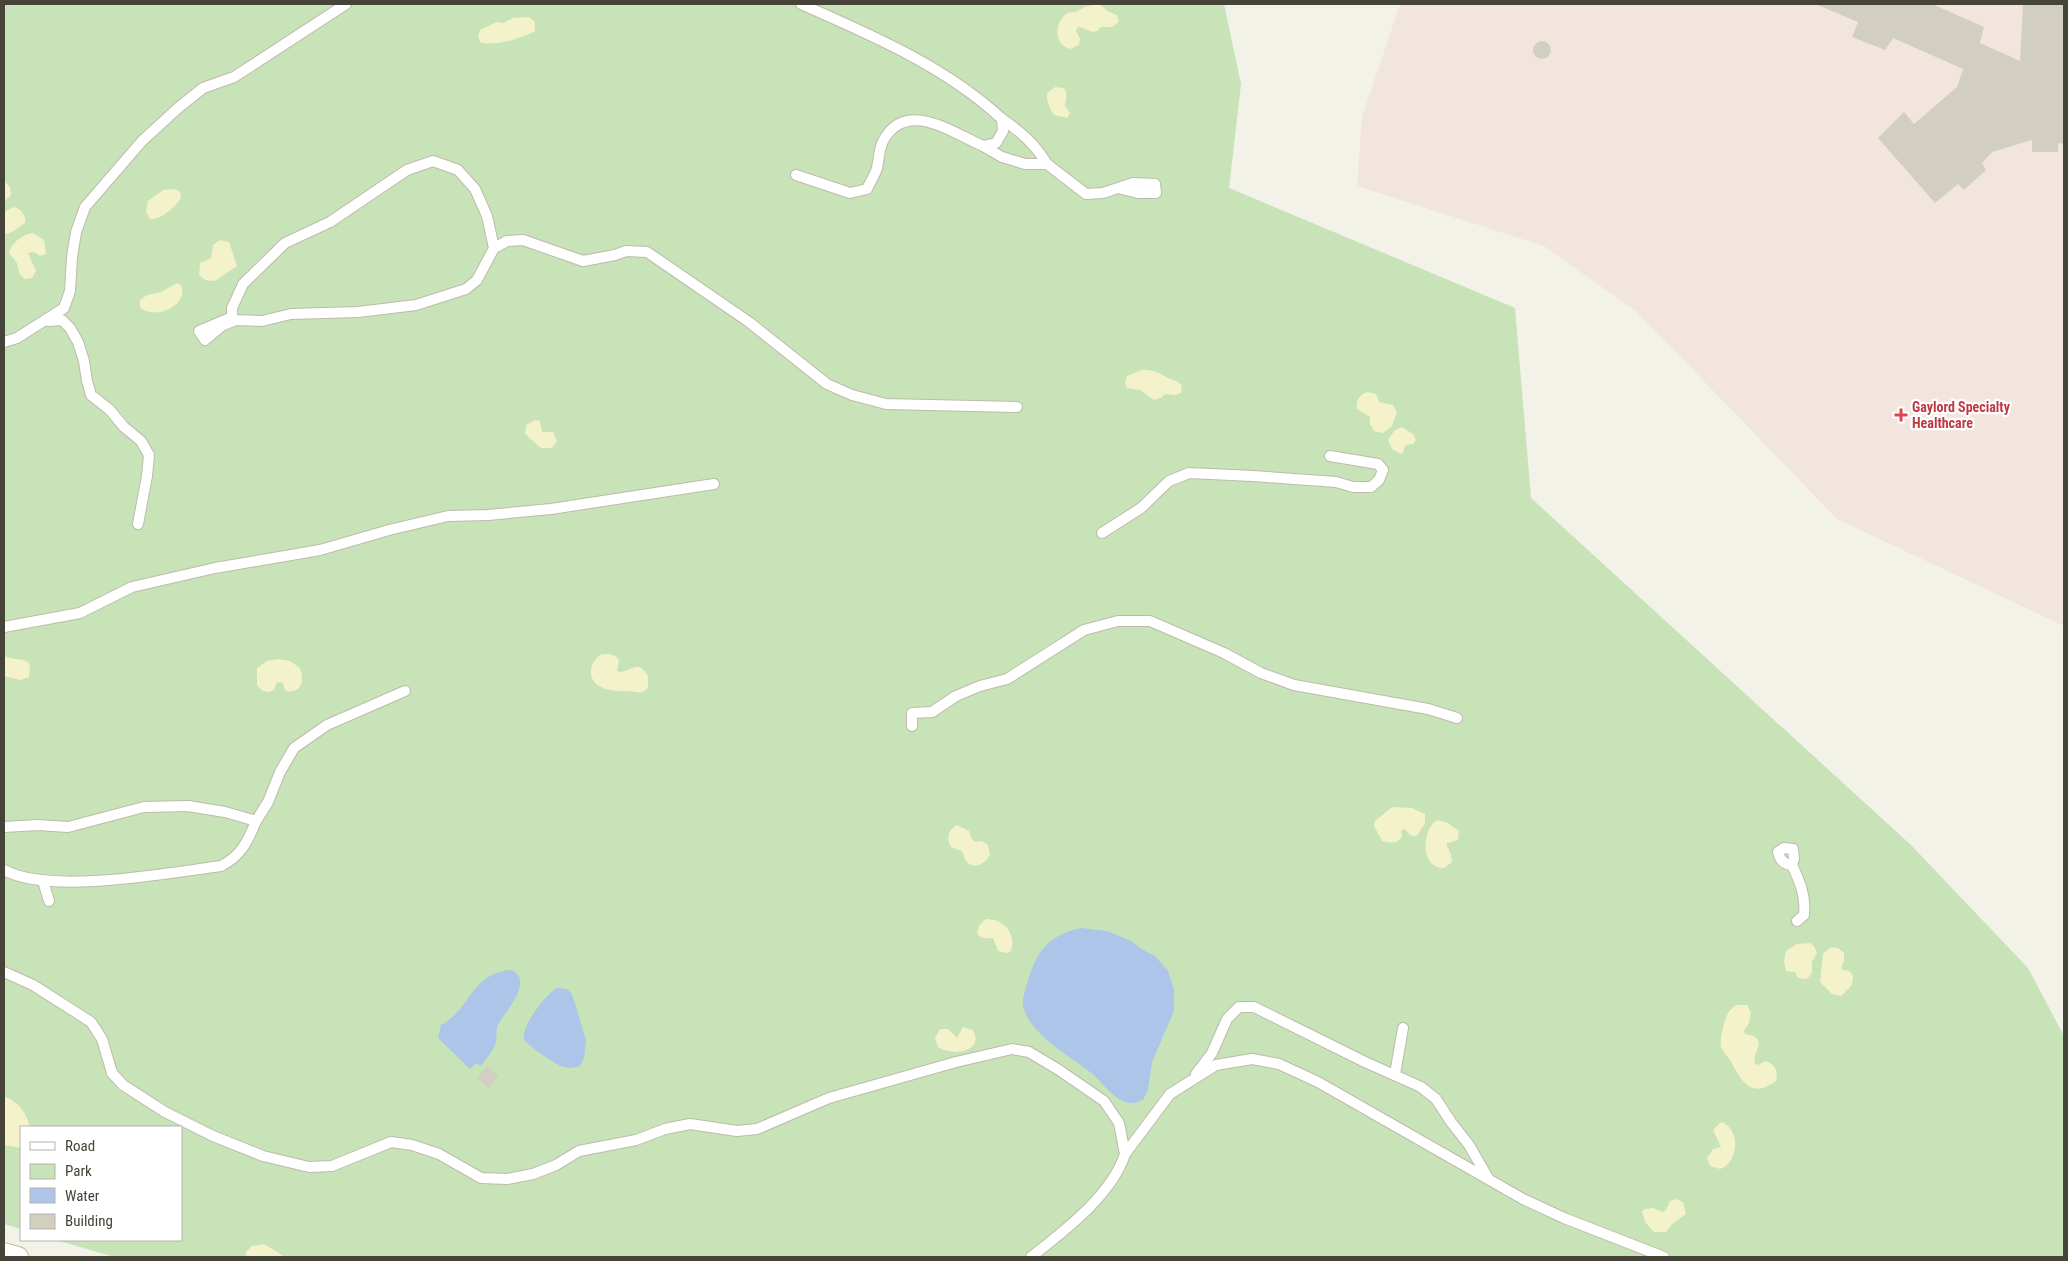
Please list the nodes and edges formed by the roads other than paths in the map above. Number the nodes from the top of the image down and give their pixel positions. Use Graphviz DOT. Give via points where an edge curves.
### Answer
graph roads {
  1 [pos="346,4"];
  2 [pos="801,4"];
  3 [pos="1002,118"];
  4 [pos="983,146"];
  5 [pos="1047,164"];
  6 [pos="796,175"];
  7 [pos="1118,188"];
  8 [pos="494,248"];
  9 [pos="64,308"];
  10 [pos="44,321"];
  11 [pos="70,328"];
  12 [pos="4,342"];
  13 [pos="1017,407"];
  14 [pos="1330,456"];
  15 [pos="714,484"];
  16 [pos="138,524"];
  17 [pos="1102,533"];
  18 [pos="4,627"];
  19 [pos="405,691"];
  20 [pos="1457,718"];
  21 [pos="912,726"];
  22 [pos="256,821"];
  23 [pos="4,827"];
  24 [pos="1792,865"];
  25 [pos="4,870"];
  26 [pos="42,881"];
  27 [pos="49,901"];
  28 [pos="1797,921"];
  29 [pos="4,972"];
  30 [pos="69,1008"];
  31 [pos="57,1012"];
  32 [pos="1403,1028"];
  33 [pos="1396,1074"];
  34 [pos="1194,1077"];
  35 [pos="1125,1154"];
  36 [pos="1490,1180"];
  37 [pos="4,1253"];
  38 [pos="18,1257"];
  39 [pos="1031,1257"];
  40 [pos="1664,1257"];
  1 -- 9 [label="lane" via="234,77 203,88 142,141 85,207 76,232 70,291"];
  2 -- 3 [label="lane" via="946,74"];
  3 -- 4 [label="lane" via="1003,131 996,142"];
  3 -- 5 [label="lane" via="1026,135"];
  4 -- 5 [label="lane" via="1002,157 1025,164"];
  4 -- 6 [label="lane" via="932,122 911,120 897,124 883,141 876,170 866,189 850,193"];
  5 -- 7 [label="lane" via="1086,194"];
  8 -- 8 [label="lane" via="477,280 466,289 416,305 358,312 291,314 262,321 236,320 223,325 205,340 198,331 232,318 232,308 243,284 285,243 330,222 407,170 433,161 458,170 475,189 488,216"];
  8 -- 13 [label="lane" via="507,241 523,240 583,261 626,251 648,252 749,322 827,384 852,395 886,404"];
  9 -- 10 [label="lane"];
  9 -- 11 [label="lane"];
  10 -- 11 [label="lane" via="62,320"];
  10 -- 12 [label="lane" via="17,338"];
  11 -- 16 [label="lane" via="84,360 91,395 141,441 149,455"];
  14 -- 17 [label="lane" via="1378,464 1383,470 1371,487 1189,473 1169,481 1141,508"];
  15 -- 18 [label="lane" via="551,509 448,516 320,550 215,568 132,587 80,613"];
  19 -- 22 [label="lane" via="327,725 294,748"];
  20 -- 21 [label="lane" via="1419,707 1294,684 1261,673 1150,621 1118,621 1084,630 1007,679 956,696 932,712 912,713"];
  22 -- 23 [label="lane" via="188,806 144,807 68,827 38,824"];
  22 -- 26 [label="lane" via="246,845 233,860 221,866 80,882"];
  24 -- 28 [label="lane" via="1802,886 1805,904 1804,915"];
  25 -- 26 [label="lane"];
  26 -- 27 [label="lane"];
  29 -- 30 [label="lane" via="32,984"];
  30 -- 31 [label="lane"];
  30 -- 35 [label="lane" via="91,1022 102,1039 112,1073 164,1112 263,1156 308,1167 332,1166 391,1142 439,1154 481,1178 507,1179 533,1174 580,1151 636,1140 690,1124 737,1131 758,1129 829,1098 1012,1049 1029,1052 1104,1101 1119,1123"];
  32 -- 33 [label="lane"];
  33 -- 34 [label="lane" via="1254,1007 1239,1007 1227,1019 1212,1054"];
  33 -- 36 [label="lane" via="1436,1099"];
  34 -- 35 [label="lane" via="1170,1094"];
  34 -- 36 [label="lane" via="1216,1065 1252,1059 1279,1064 1318,1082"];
  35 -- 39 [label="lane" via="1122,1165 1094,1204"];
  36 -- 40 [label="lane" via="1564,1218"];
  37 -- 38 [label="street"];
}
